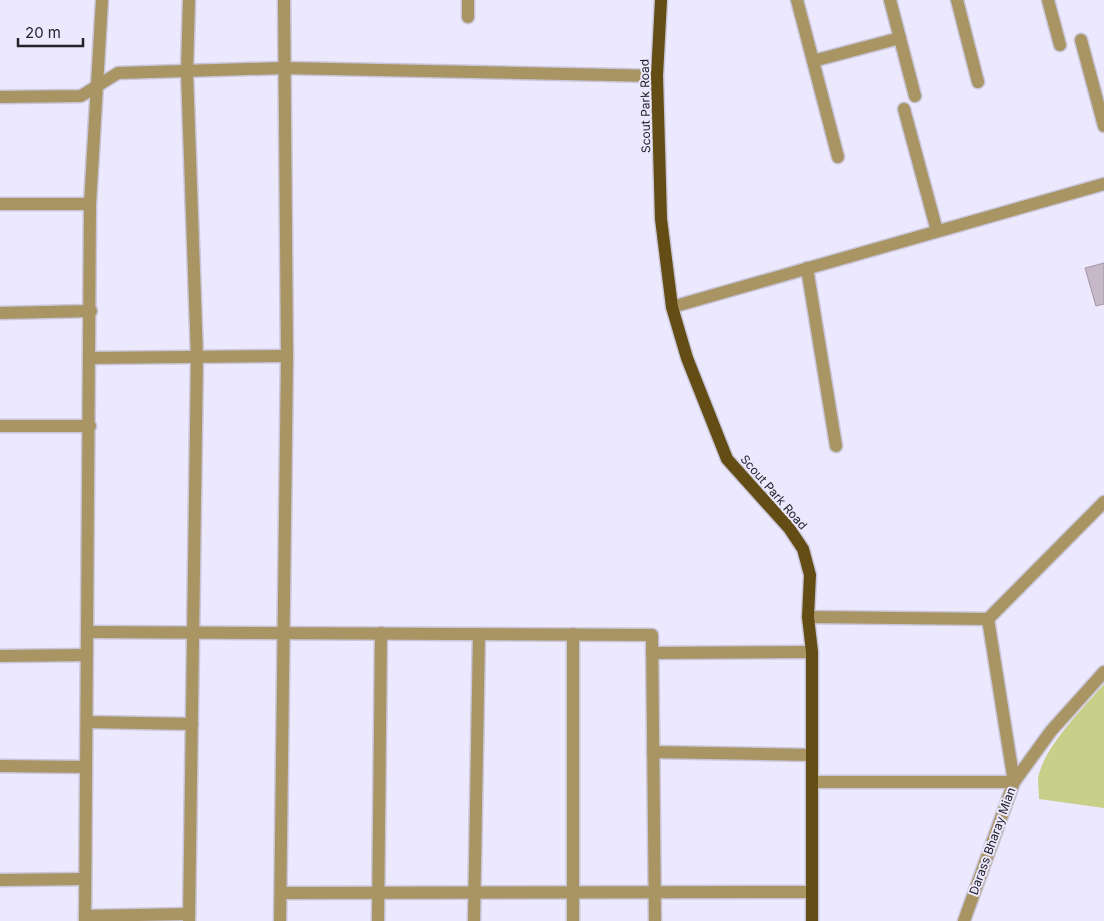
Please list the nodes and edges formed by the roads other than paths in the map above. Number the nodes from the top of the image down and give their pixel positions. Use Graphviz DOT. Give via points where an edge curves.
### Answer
graph roads {
  1 [pos="102,0"];
  2 [pos="189,0"];
  3 [pos="284,0"];
  4 [pos="468,0"];
  5 [pos="661,0"];
  6 [pos="796,0"];
  7 [pos="890,0"];
  8 [pos="957,0"];
  9 [pos="1048,0"];
  10 [pos="468,17"];
  11 [pos="900,38"];
  12 [pos="1081,40"];
  13 [pos="1060,45"];
  14 [pos="813,61"];
  15 [pos="284,68"];
  16 [pos="187,72"];
  17 [pos="656,76"];
  18 [pos="978,82"];
  19 [pos="96,85"];
  20 [pos="915,96"];
  21 [pos="0,97"];
  22 [pos="904,108"];
  23 [pos="1104,126"];
  24 [pos="838,157"];
  25 [pos="1104,184"];
  26 [pos="0,204"];
  27 [pos="90,204"];
  28 [pos="937,231"];
  29 [pos="807,268"];
  30 [pos="672,307"];
  31 [pos="91,312"];
  32 [pos="0,313"];
  33 [pos="287,356"];
  34 [pos="197,357"];
  35 [pos="90,358"];
  36 [pos="0,426"];
  37 [pos="90,426"];
  38 [pos="836,446"];
  39 [pos="1104,502"];
  40 [pos="808,617"];
  41 [pos="988,619"];
  42 [pos="88,632"];
  43 [pos="193,632"];
  44 [pos="284,632"];
  45 [pos="381,633"];
  46 [pos="479,634"];
  47 [pos="573,634"];
  48 [pos="812,652"];
  49 [pos="652,653"];
  50 [pos="87,655"];
  51 [pos="0,656"];
  52 [pos="1104,672"];
  53 [pos="87,722"];
  54 [pos="192,724"];
  55 [pos="653,752"];
  56 [pos="811,755"];
  57 [pos="0,766"];
  58 [pos="86,767"];
  59 [pos="812,782"];
  60 [pos="1014,782"];
  61 [pos="85,879"];
  62 [pos="0,880"];
  63 [pos="812,892"];
  64 [pos="280,893"];
  65 [pos="378,893"];
  66 [pos="475,893"];
  67 [pos="573,893"];
  68 [pos="655,893"];
  69 [pos="189,918"];
  70 [pos="85,919"];
  71 [pos="280,921"];
  72 [pos="378,921"];
  73 [pos="474,921"];
  74 [pos="573,921"];
  75 [pos="655,921"];
  76 [pos="812,921"];
  77 [pos="964,921"];
  1 -- 19 [label="street"];
  2 -- 16 [label="street"];
  3 -- 15 [label="street"];
  4 -- 10 [label="street"];
  5 -- 17 [label="main road, Scout Park Road"];
  6 -- 14 [label="street"];
  7 -- 11 [label="street"];
  8 -- 18 [label="street"];
  9 -- 13 [label="street"];
  11 -- 14 [label="street"];
  11 -- 20 [label="street"];
  12 -- 23 [label="street"];
  14 -- 24 [label="street"];
  15 -- 16 [label="street"];
  15 -- 17 [label="street"];
  15 -- 33 [label="street"];
  16 -- 19 [label="street" via="118,73"];
  16 -- 34 [label="street"];
  17 -- 30 [label="main road, Scout Park Road" via="661,219"];
  19 -- 21 [label="street" via="81,96"];
  19 -- 27 [label="street"];
  22 -- 28 [label="street"];
  25 -- 28 [label="street"];
  26 -- 27 [label="street"];
  27 -- 31 [label="street"];
  28 -- 29 [label="street"];
  29 -- 30 [label="street"];
  29 -- 38 [label="street"];
  30 -- 40 [label="main road, Scout Park Road" via="686,358 727,459 789,528 803,549 810,575"];
  31 -- 32 [label="street"];
  31 -- 35 [label="street"];
  33 -- 34 [label="street"];
  33 -- 44 [label="street"];
  34 -- 35 [label="street"];
  34 -- 43 [label="street"];
  35 -- 37 [label="street"];
  36 -- 37 [label="street"];
  37 -- 42 [label="street"];
  39 -- 41 [label="street"];
  40 -- 41 [label="street"];
  40 -- 48 [label="main road, Scout Park Road"];
  41 -- 60 [label="street"];
  42 -- 43 [label="street"];
  42 -- 50 [label="street"];
  43 -- 44 [label="street"];
  43 -- 54 [label="street"];
  44 -- 45 [label="street"];
  44 -- 64 [label="street"];
  45 -- 46 [label="street"];
  45 -- 65 [label="street"];
  46 -- 47 [label="street"];
  46 -- 66 [label="street"];
  47 -- 49 [label="street" via="652,635"];
  47 -- 67 [label="street"];
  48 -- 49 [label="street"];
  48 -- 56 [label="main road, Scout Park Road"];
  49 -- 55 [label="street"];
  50 -- 51 [label="street"];
  50 -- 53 [label="street"];
  52 -- 60 [label="street, Darass Bharay Mian" via="1051,731"];
  53 -- 54 [label="street"];
  53 -- 58 [label="street"];
  54 -- 69 [label="street"];
  55 -- 56 [label="street"];
  55 -- 68 [label="street"];
  56 -- 59 [label="main road, Scout Park Road"];
  57 -- 58 [label="street"];
  58 -- 61 [label="street"];
  59 -- 60 [label="street"];
  59 -- 63 [label="main road, Scout Park Road"];
  60 -- 77 [label="street, Darass Bharay Mian"];
  61 -- 62 [label="street"];
  61 -- 70 [label="street"];
  63 -- 68 [label="street"];
  63 -- 76 [label="main road, Scout Park Road"];
  64 -- 65 [label="street"];
  64 -- 71 [label="street"];
  65 -- 66 [label="street"];
  65 -- 72 [label="street"];
  66 -- 67 [label="street"];
  66 -- 73 [label="street"];
  67 -- 68 [label="street"];
  67 -- 74 [label="street"];
  68 -- 75 [label="street"];
  69 -- 70 [label="street"];
}
